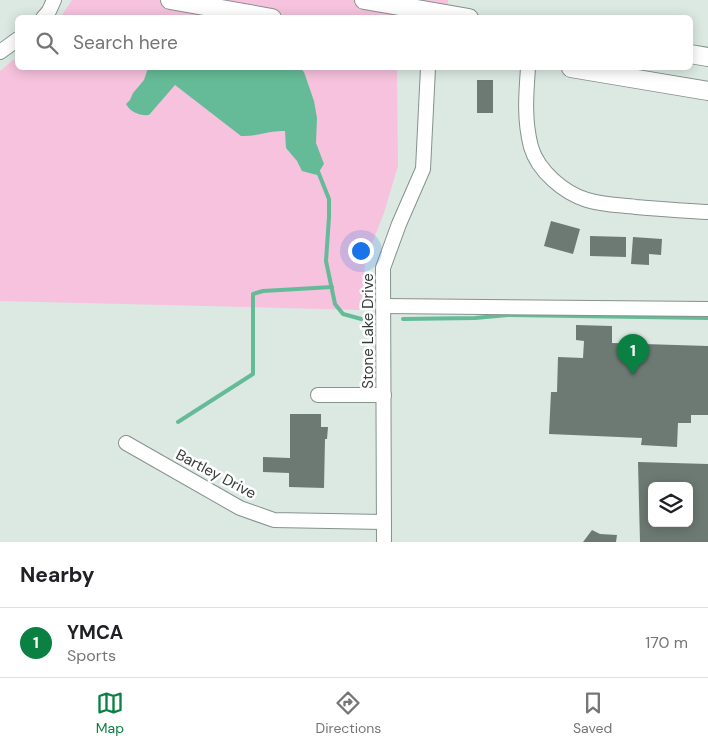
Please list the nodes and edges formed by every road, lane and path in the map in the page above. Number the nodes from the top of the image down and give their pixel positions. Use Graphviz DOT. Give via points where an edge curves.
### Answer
graph roads {
  1 [pos="54,0"];
  2 [pos="170,0"];
  3 [pos="364,0"];
  4 [pos="430,14"];
  5 [pos="46,15"];
  6 [pos="255,15"];
  7 [pos="15,41"];
  8 [pos="0,52"];
  9 [pos="693,54"];
  10 [pos="708,57"];
  11 [pos="428,70"];
  12 [pos="528,70"];
  13 [pos="583,70"];
  14 [pos="708,91"];
  15 [pos="708,212"];
  16 [pos="384,306"];
  17 [pos="708,309"];
  18 [pos="318,395"];
  19 [pos="384,395"];
  20 [pos="126,444"];
  21 [pos="384,522"];
  22 [pos="384,542"];
  1 -- 5 [label="street"];
  2 -- 6 [label="main road"];
  3 -- 4 [label="main road"];
  7 -- 8 [label="street"];
  9 -- 10 [label="main road"];
  11 -- 16 [label="street, Stone Lake Drive" via="423,168 384,268"];
  12 -- 15 [label="street" via="526,120 532,149 539,163 559,185 573,195 608,204"];
  13 -- 14 [label="main road"];
  16 -- 17 [label="street"];
  16 -- 19 [label="street, Stone Lake Drive"];
  18 -- 19 [label="street"];
  19 -- 21 [label="street, Stone Lake Drive"];
  20 -- 21 [label="street, Bartley Drive" via="240,508 274,520"];
  21 -- 22 [label="street, Stone Lake Drive"];
}
